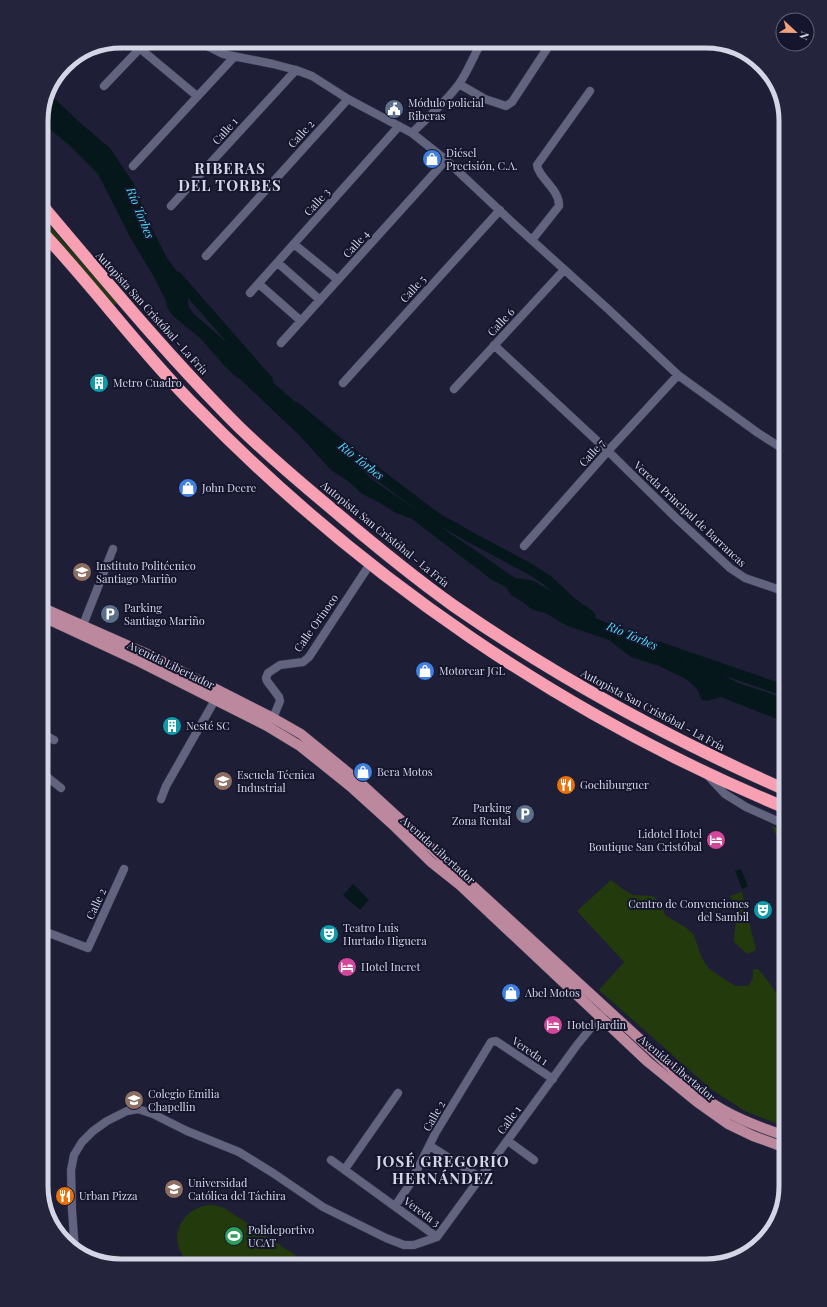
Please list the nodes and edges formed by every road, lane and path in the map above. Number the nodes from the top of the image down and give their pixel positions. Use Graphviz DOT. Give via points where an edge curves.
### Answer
graph roads {
  1 [pos="210,48"];
  2 [pos="478,48"];
  3 [pos="547,48"];
  4 [pos="140,50"];
  5 [pos="234,57"];
  6 [pos="296,70"];
  7 [pos="459,84"];
  8 [pos="104,86"];
  9 [pos="590,91"];
  10 [pos="197,96"];
  11 [pos="348,99"];
  12 [pos="399,126"];
  13 [pos="412,133"];
  14 [pos="446,160"];
  15 [pos="133,166"];
  16 [pos="171,206"];
  17 [pos="500,210"];
  18 [pos="48,212"];
  19 [pos="48,238"];
  20 [pos="532,240"];
  21 [pos="294,244"];
  22 [pos="206,256"];
  23 [pos="278,263"];
  24 [pos="564,270"];
  25 [pos="338,280"];
  26 [pos="259,284"];
  27 [pos="250,293"];
  28 [pos="320,300"];
  29 [pos="301,321"];
  30 [pos="281,343"];
  31 [pos="494,346"];
  32 [pos="678,375"];
  33 [pos="343,383"];
  34 [pos="454,389"];
  35 [pos="779,446"];
  36 [pos="608,451"];
  37 [pos="524,546"];
  38 [pos="113,549"];
  39 [pos="370,564"];
  40 [pos="779,590"];
  41 [pos="48,611"];
  42 [pos="48,618"];
  43 [pos="81,630"];
  44 [pos="215,700"];
  45 [pos="273,718"];
  46 [pos="48,737"];
  47 [pos="54,740"];
  48 [pos="705,772"];
  49 [pos="48,778"];
  50 [pos="779,787"];
  51 [pos="61,788"];
  52 [pos="161,799"];
  53 [pos="779,805"];
  54 [pos="779,822"];
  55 [pos="124,869"];
  56 [pos="48,933"];
  57 [pos="607,1009"];
  58 [pos="600,1017"];
  59 [pos="496,1041"];
  60 [pos="553,1079"];
  61 [pos="398,1093"];
  62 [pos="779,1134"];
  63 [pos="508,1141"];
  64 [pos="779,1145"];
  65 [pos="430,1146"];
  66 [pos="331,1160"];
  67 [pos="534,1160"];
  68 [pos="345,1169"];
  69 [pos="481,1178"];
  70 [pos="395,1206"];
  71 [pos="437,1237"];
  72 [pos="75,1242"];
  1 -- 5 [label="street"];
  2 -- 7 [label="street"];
  3 -- 7 [label="street" via="512,102 506,106 485,99"];
  4 -- 8 [label="street"];
  4 -- 10 [label="street"];
  5 -- 6 [label="street"];
  5 -- 10 [label="street"];
  6 -- 11 [label="street" via="312,76"];
  6 -- 16 [label="street, Calle 1"];
  7 -- 13 [label="street"];
  9 -- 20 [label="street" via="537,165 559,201 559,206"];
  10 -- 15 [label="street"];
  11 -- 12 [label="street"];
  11 -- 22 [label="street, Calle 2"];
  12 -- 13 [label="street"];
  12 -- 21 [label="street, Calle 3"];
  13 -- 14 [label="street"];
  14 -- 17 [label="street"];
  14 -- 25 [label="street, Calle 4"];
  17 -- 20 [label="street"];
  17 -- 33 [label="street, Calle 5"];
  18 -- 50 [label="highway, Autopista San Cristóbal - La Fría" via="108,284 240,427 289,473 407,571 454,606 594,695 677,739"];
  19 -- 39 [label="highway" via="199,411 309,514"];
  20 -- 24 [label="street"];
  21 -- 23 [label="street, Calle 3"];
  21 -- 25 [label="street"];
  23 -- 26 [label="street, Calle 3"];
  23 -- 28 [label="street"];
  24 -- 31 [label="street, Calle 6"];
  24 -- 32 [label="street"];
  25 -- 28 [label="street, Calle 4"];
  26 -- 27 [label="street, Calle 3"];
  26 -- 29 [label="street"];
  28 -- 29 [label="street, Calle 4"];
  29 -- 30 [label="street, Calle 4"];
  31 -- 34 [label="street, Calle 6"];
  31 -- 36 [label="street, Vereda Principal de Barrancas"];
  32 -- 35 [label="street"];
  32 -- 36 [label="street, Calle 7"];
  36 -- 37 [label="street, Calle 7"];
  36 -- 40 [label="street, Vereda Principal de Barrancas" via="730,568 745,578"];
  38 -- 43 [label="street"];
  39 -- 45 [label="street, Calle Orinoco" via="309,657 303,662 280,665 268,673 267,682 280,701"];
  39 -- 48 [label="highway" via="495,654 628,734"];
  41 -- 43 [label="main road, Avenida Libertador"];
  42 -- 43 [label="main road, Avenida Libertador"];
  43 -- 44 [label="main road, Avenida Libertador"];
  43 -- 45 [label="main road, Avenida Libertador" via="145,653"];
  44 -- 52 [label="street"];
  44 -- 58 [label="main road, Avenida Libertador" via="267,726 317,759 460,885"];
  45 -- 57 [label="main road, Avenida Libertador" via="301,734 356,779"];
  46 -- 47 [label="street"];
  48 -- 53 [label="highway"];
  48 -- 54 [label="street" via="725,794"];
  49 -- 51 [label="street"];
  55 -- 56 [label="street, Calle 2" via="88,948"];
  57 -- 58 [label="street, Calle 1"];
  57 -- 62 [label="main road, Avenida Libertador" via="718,1108"];
  58 -- 60 [label="street, Calle 1"];
  58 -- 64 [label="main road, Avenida Libertador" via="648,1062 712,1113 728,1124"];
  59 -- 60 [label="street, Vereda 1"];
  59 -- 65 [label="street, Calle 2" via="489,1044"];
  60 -- 63 [label="street, Calle 1"];
  61 -- 68 [label="street"];
  63 -- 67 [label="street"];
  63 -- 69 [label="street, Calle 1"];
  65 -- 69 [label="street"];
  65 -- 70 [label="street, Calle 2"];
  66 -- 68 [label="street, Vereda 3"];
  68 -- 70 [label="street, Vereda 3"];
  69 -- 71 [label="street, Calle 1"];
  70 -- 71 [label="street, Vereda 3"];
  71 -- 72 [label="street" via="414,1245 404,1245 386,1238 323,1207 239,1152 138,1109 127,1111 93,1131 74,1155 71,1170"];
}
